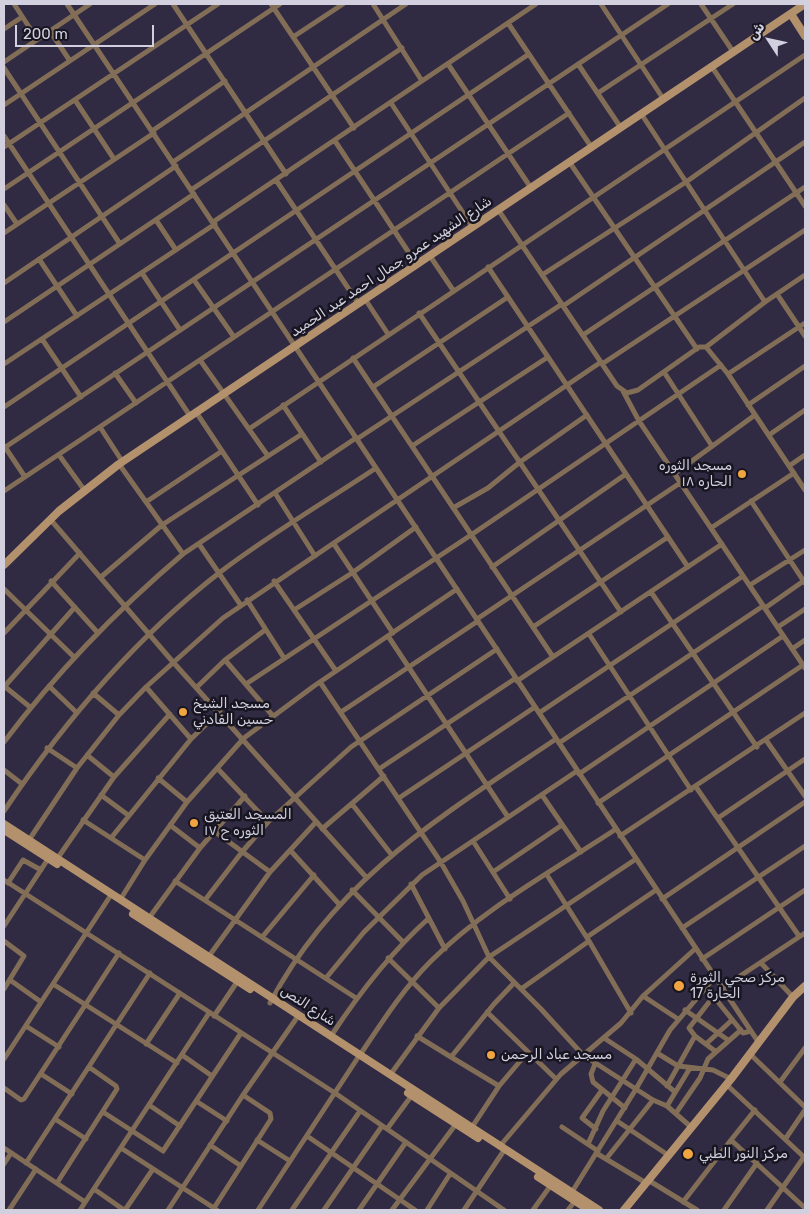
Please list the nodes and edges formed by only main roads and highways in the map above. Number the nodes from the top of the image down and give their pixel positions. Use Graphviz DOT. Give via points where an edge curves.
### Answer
graph roads {
  1 [pos="802,5"];
  2 [pos="791,14"];
  3 [pos="805,36"];
  4 [pos="5,561"];
  5 [pos="4,824"];
  6 [pos="4,830"];
  7 [pos="36,848"];
  8 [pos="804,988"];
  9 [pos="272,1000"];
  10 [pos="359,1057"];
  11 [pos="447,1115"];
  12 [pos="502,1149"];
  13 [pos="589,1210"];
  14 [pos="599,1210"];
  15 [pos="624,1210"];
  1 -- 2 [label="main road, شارع الشهيد عمرو جمال احمد عبد الحميد"];
  2 -- 3 [label="main road"];
  2 -- 4 [label="main road, شارع الشهيد عمرو جمال احمد عبد الحميد" via="121,462 50,519"];
  5 -- 7 [label="main road, شارع النص"];
  6 -- 7 [label="main road, شارع النص"];
  7 -- 9 [label="main road, شارع النص" via="209,956"];
  7 -- 9 [label="main road, شارع النص" via="237,982"];
  8 -- 15 [label="main road" via="792,997 729,1082"];
  9 -- 10 [label="main road, شارع النص"];
  9 -- 10 [label="main road, شارع النص" via="296,1019"];
  10 -- 11 [label="main road, شارع النص"];
  10 -- 11 [label="main road, شارع النص" via="412,1095"];
  11 -- 12 [label="main road, شارع النص" via="472,1127"];
  11 -- 12 [label="main road, شارع النص" via="456,1124"];
  12 -- 13 [label="main road, شارع النص"];
  12 -- 14 [label="main road, شارع النص"];
}
